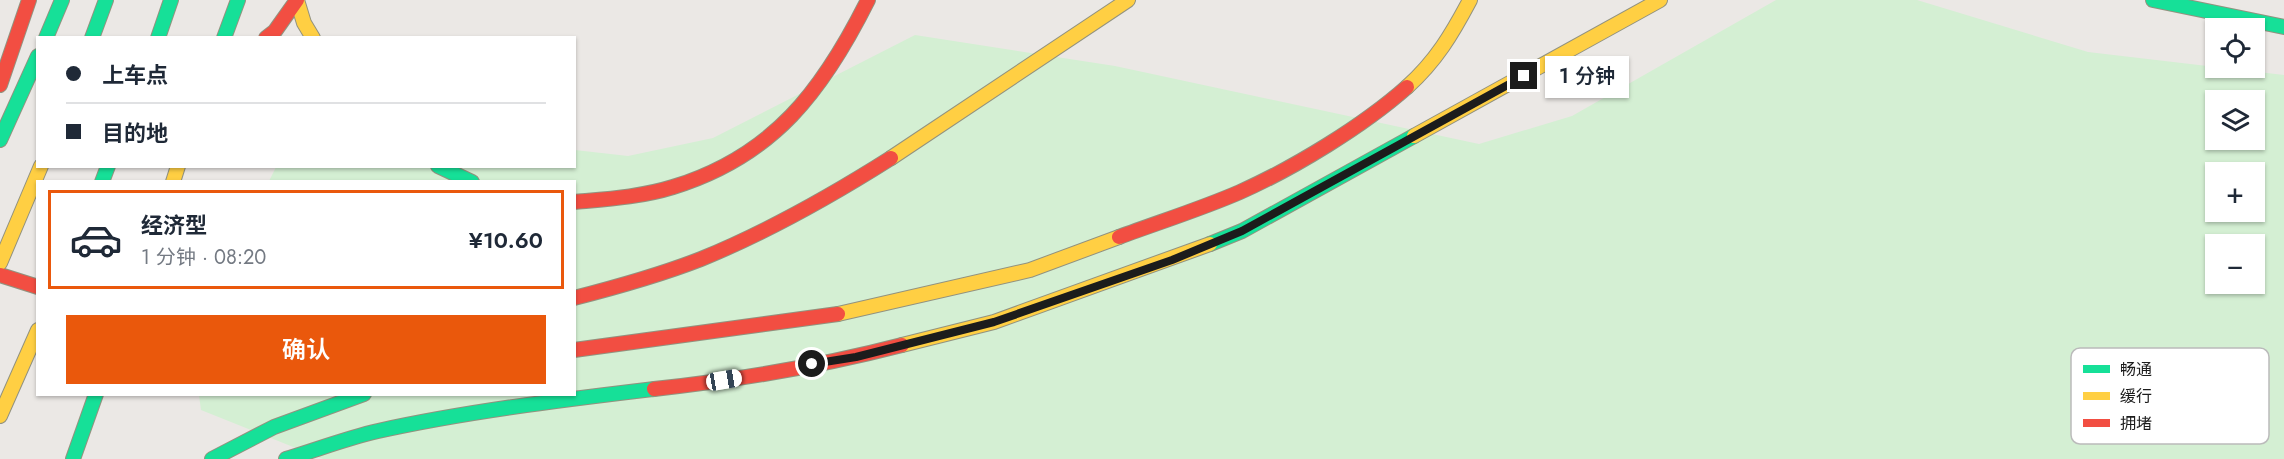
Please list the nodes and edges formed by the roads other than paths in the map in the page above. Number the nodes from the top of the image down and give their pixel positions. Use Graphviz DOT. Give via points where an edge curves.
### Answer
graph roads {
  1 [pos="29,0"];
  2 [pos="62,0"];
  3 [pos="106,0"];
  4 [pos="171,0"];
  5 [pos="237,0"];
  6 [pos="297,0"];
  7 [pos="868,0"];
  8 [pos="1128,0"];
  9 [pos="1470,0"];
  10 [pos="1660,0"];
  11 [pos="2153,0"];
  12 [pos="2284,27"];
  13 [pos="47,36"];
  14 [pos="93,36"];
  15 [pos="159,36"];
  16 [pos="225,36"];
  17 [pos="268,36"];
  18 [pos="312,36"];
  19 [pos="36,60"];
  20 [pos="0,86"];
  21 [pos="0,140"];
  22 [pos="41,168"];
  23 [pos="442,168"];
  24 [pos="468,180"];
  25 [pos="576,202"];
  26 [pos="0,263"];
  27 [pos="0,275"];
  28 [pos="36,286"];
  29 [pos="576,297"];
  30 [pos="36,335"];
  31 [pos="576,350"];
  32 [pos="95,396"];
  33 [pos="359,396"];
  34 [pos="0,416"];
  35 [pos="73,459"];
  36 [pos="212,459"];
  37 [pos="286,459"];
  1 -- 20 [label="main road"];
  2 -- 13 [label="main road"];
  3 -- 14 [label="main road"];
  4 -- 15 [label="main road"];
  5 -- 16 [label="main road"];
  6 -- 17 [label="main road"];
  6 -- 18 [label="main road"];
  7 -- 25 [label="main road" via="853,36 809,100 752,150 720,169 648,195"];
  8 -- 29 [label="main road" via="894,156 796,212 716,252 646,278"];
  9 -- 31 [label="main road" via="1449,40 1391,100 1308,157 1229,196 1030,270 985,281 850,312"];
  10 -- 37 [label="main road" via="1242,231 1172,260 994,322 856,357 702,384 432,420 375,432"];
  11 -- 12 [label="main road"];
  19 -- 21 [label="main road"];
  22 -- 26 [label="main road"];
  23 -- 24 [label="main road"];
  27 -- 28 [label="main road"];
  30 -- 34 [label="main road"];
  32 -- 35 [label="main road"];
  33 -- 36 [label="main road" via="274,427"];
}
